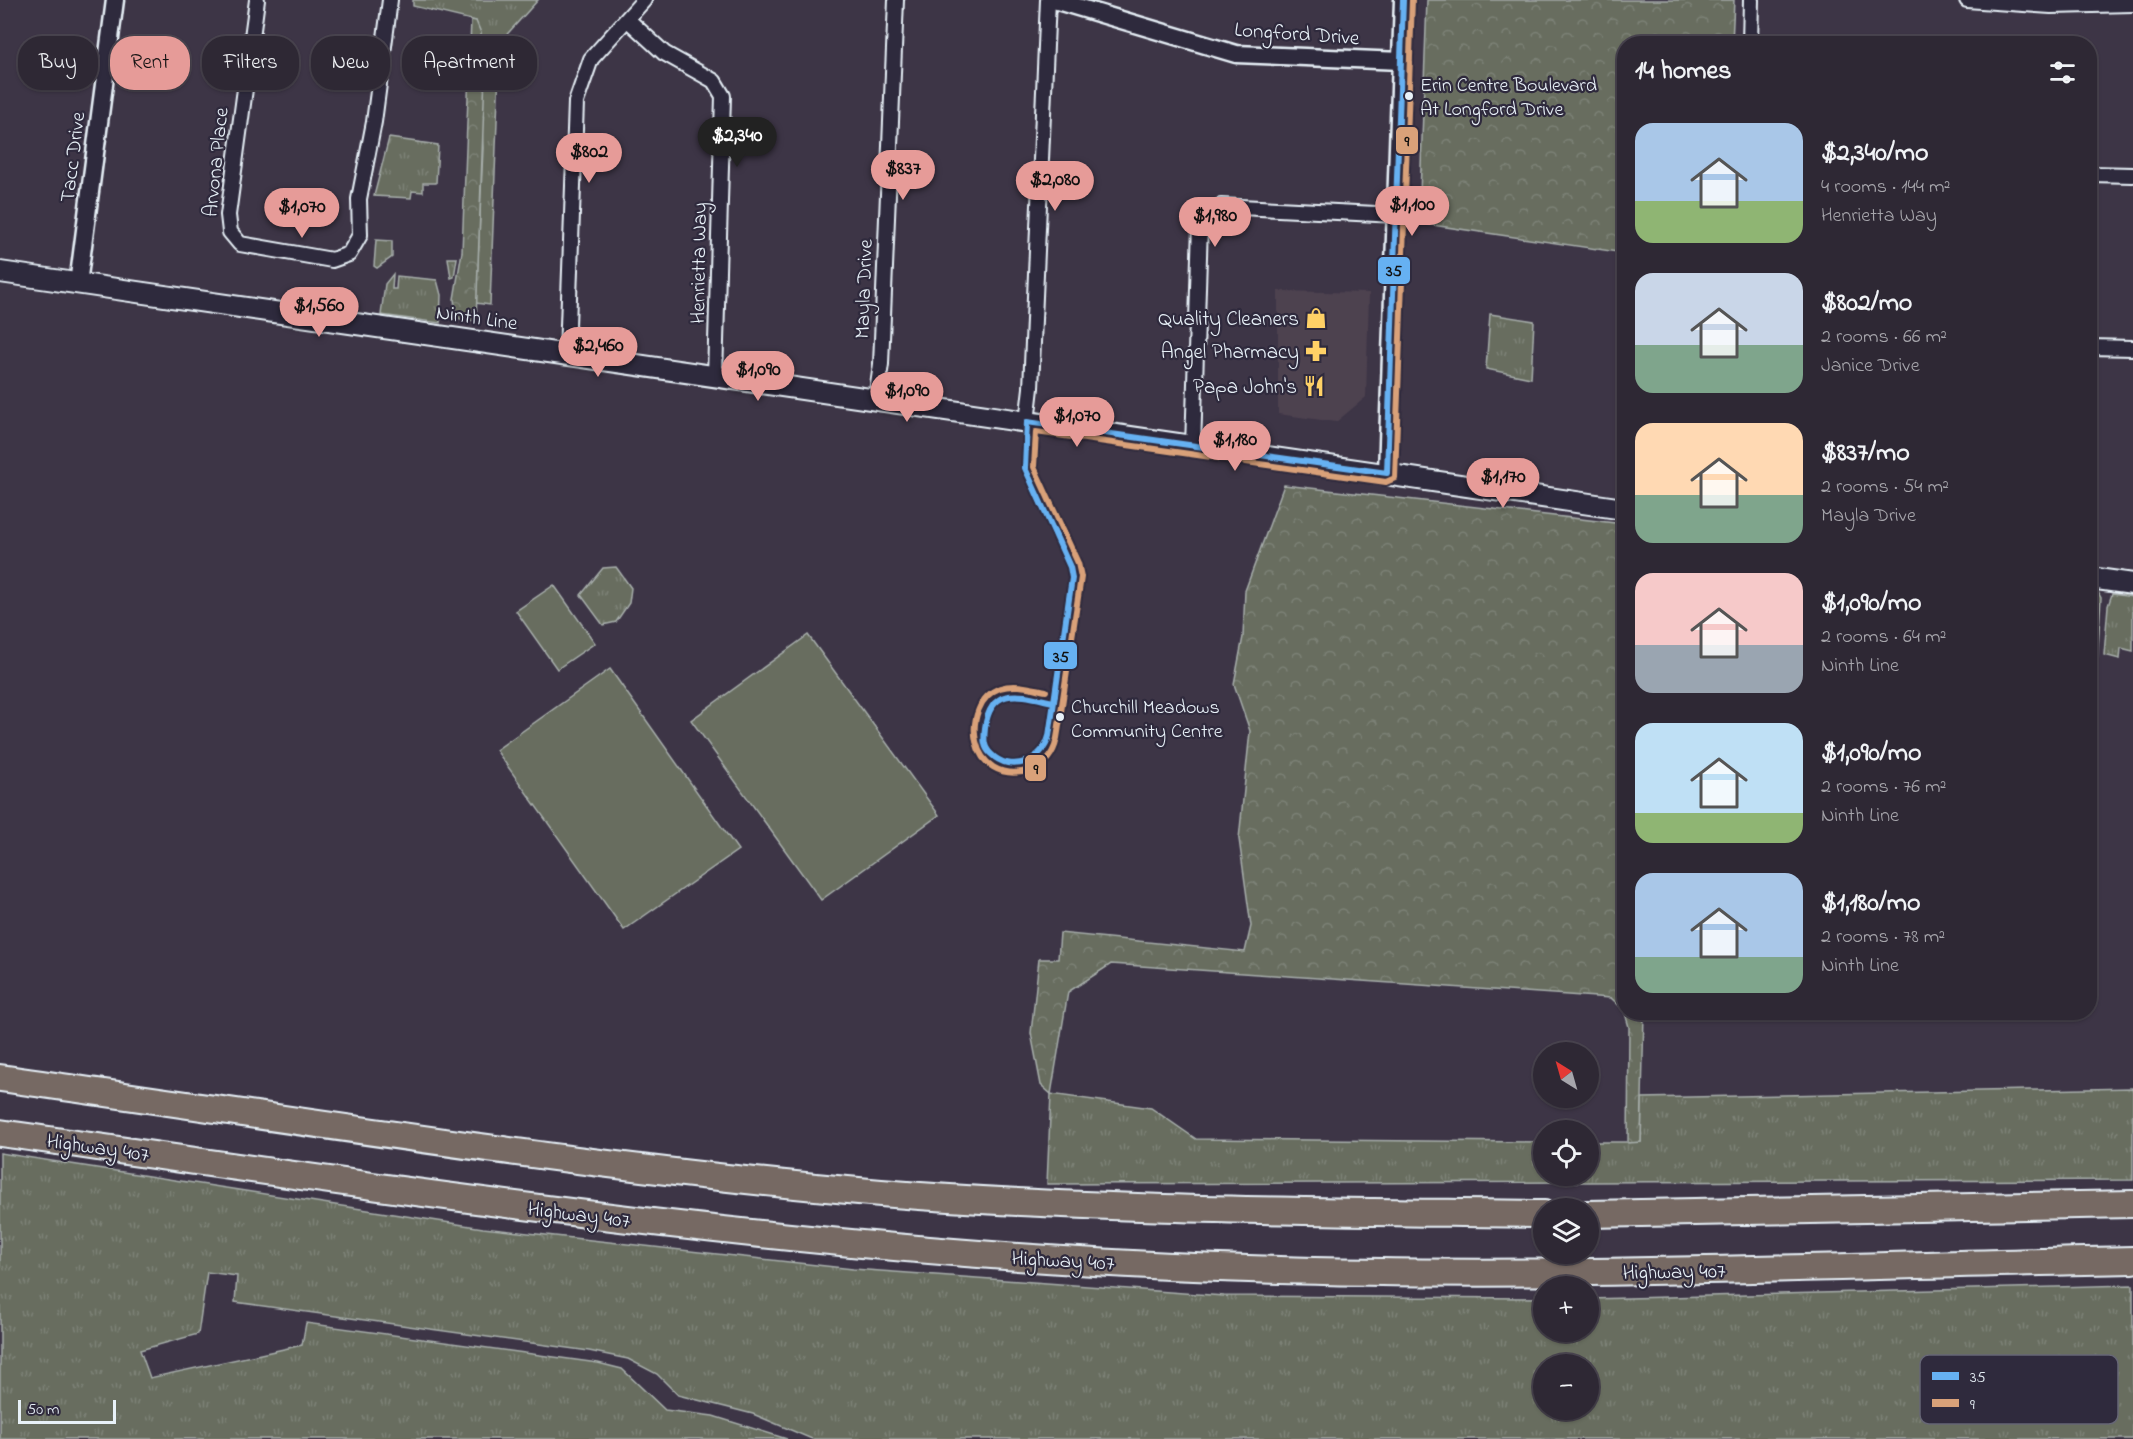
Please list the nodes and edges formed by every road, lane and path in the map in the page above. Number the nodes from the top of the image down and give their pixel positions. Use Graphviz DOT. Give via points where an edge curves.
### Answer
graph roads {
  1 [pos="115,0"];
  2 [pos="257,0"];
  3 [pos="390,0"];
  4 [pos="644,0"];
  5 [pos="896,0"];
  6 [pos="1048,0"];
  7 [pos="1054,0"];
  8 [pos="1403,0"];
  9 [pos="1751,0"];
  10 [pos="1967,0"];
  11 [pos="2133,4"];
  12 [pos="627,19"];
  13 [pos="1750,36"];
  14 [pos="1401,61"];
  15 [pos="2097,174"];
  16 [pos="2133,175"];
  17 [pos="1396,215"];
  18 [pos="0,272"];
  19 [pos="78,284"];
  20 [pos="2097,347"];
  21 [pos="2133,348"];
  22 [pos="567,354"];
  23 [pos="715,377"];
  24 [pos="876,399"];
  25 [pos="1027,422"];
  26 [pos="1193,447"];
  27 [pos="1387,473"];
  28 [pos="1617,508"];
  29 [pos="2097,579"];
  30 [pos="2133,584"];
  31 [pos="0,1078"];
  32 [pos="0,1134"];
  33 [pos="2133,1203"];
  34 [pos="1533,1214"];
  35 [pos="1599,1214"];
  36 [pos="2133,1260"];
  1 -- 19 [label="street, Tacc Drive"];
  2 -- 3 [label="street, Arvona Place" via="228,215 230,232 240,244 332,260 349,254 360,235 359,199"];
  4 -- 12 [label="street"];
  5 -- 24 [label="street, Mayla Drive"];
  6 -- 25 [label="street"];
  7 -- 14 [label="street, Longford Drive" via="1236,54"];
  8 -- 14 [label="street"];
  9 -- 13 [label="street"];
  10 -- 11 [label="street" via="2051,6"];
  12 -- 22 [label="street" via="591,59 576,102"];
  12 -- 23 [label="street, Henrietta Way" via="664,53 714,81 723,96"];
  14 -- 17 [label="street"];
  15 -- 16 [label="street"];
  17 -- 26 [label="street" via="1221,207 1208,213 1200,225"];
  17 -- 27 [label="street"];
  18 -- 19 [label="main road, Ninth Line"];
  19 -- 22 [label="main road, Ninth Line"];
  20 -- 21 [label="street"];
  22 -- 23 [label="main road, Ninth Line"];
  23 -- 24 [label="main road, Ninth Line"];
  24 -- 25 [label="main road, Ninth Line"];
  25 -- 26 [label="main road, Ninth Line"];
  26 -- 27 [label="main road, Ninth Line"];
  27 -- 28 [label="main road, Ninth Line"];
  29 -- 30 [label="main road"];
  31 -- 34 [label="highway" via="535,1153 876,1192 1005,1202"];
  32 -- 36 [label="highway, Highway 407" via="631,1221 979,1255 1219,1268 1453,1273"];
  33 -- 35 [label="highway"];
}
